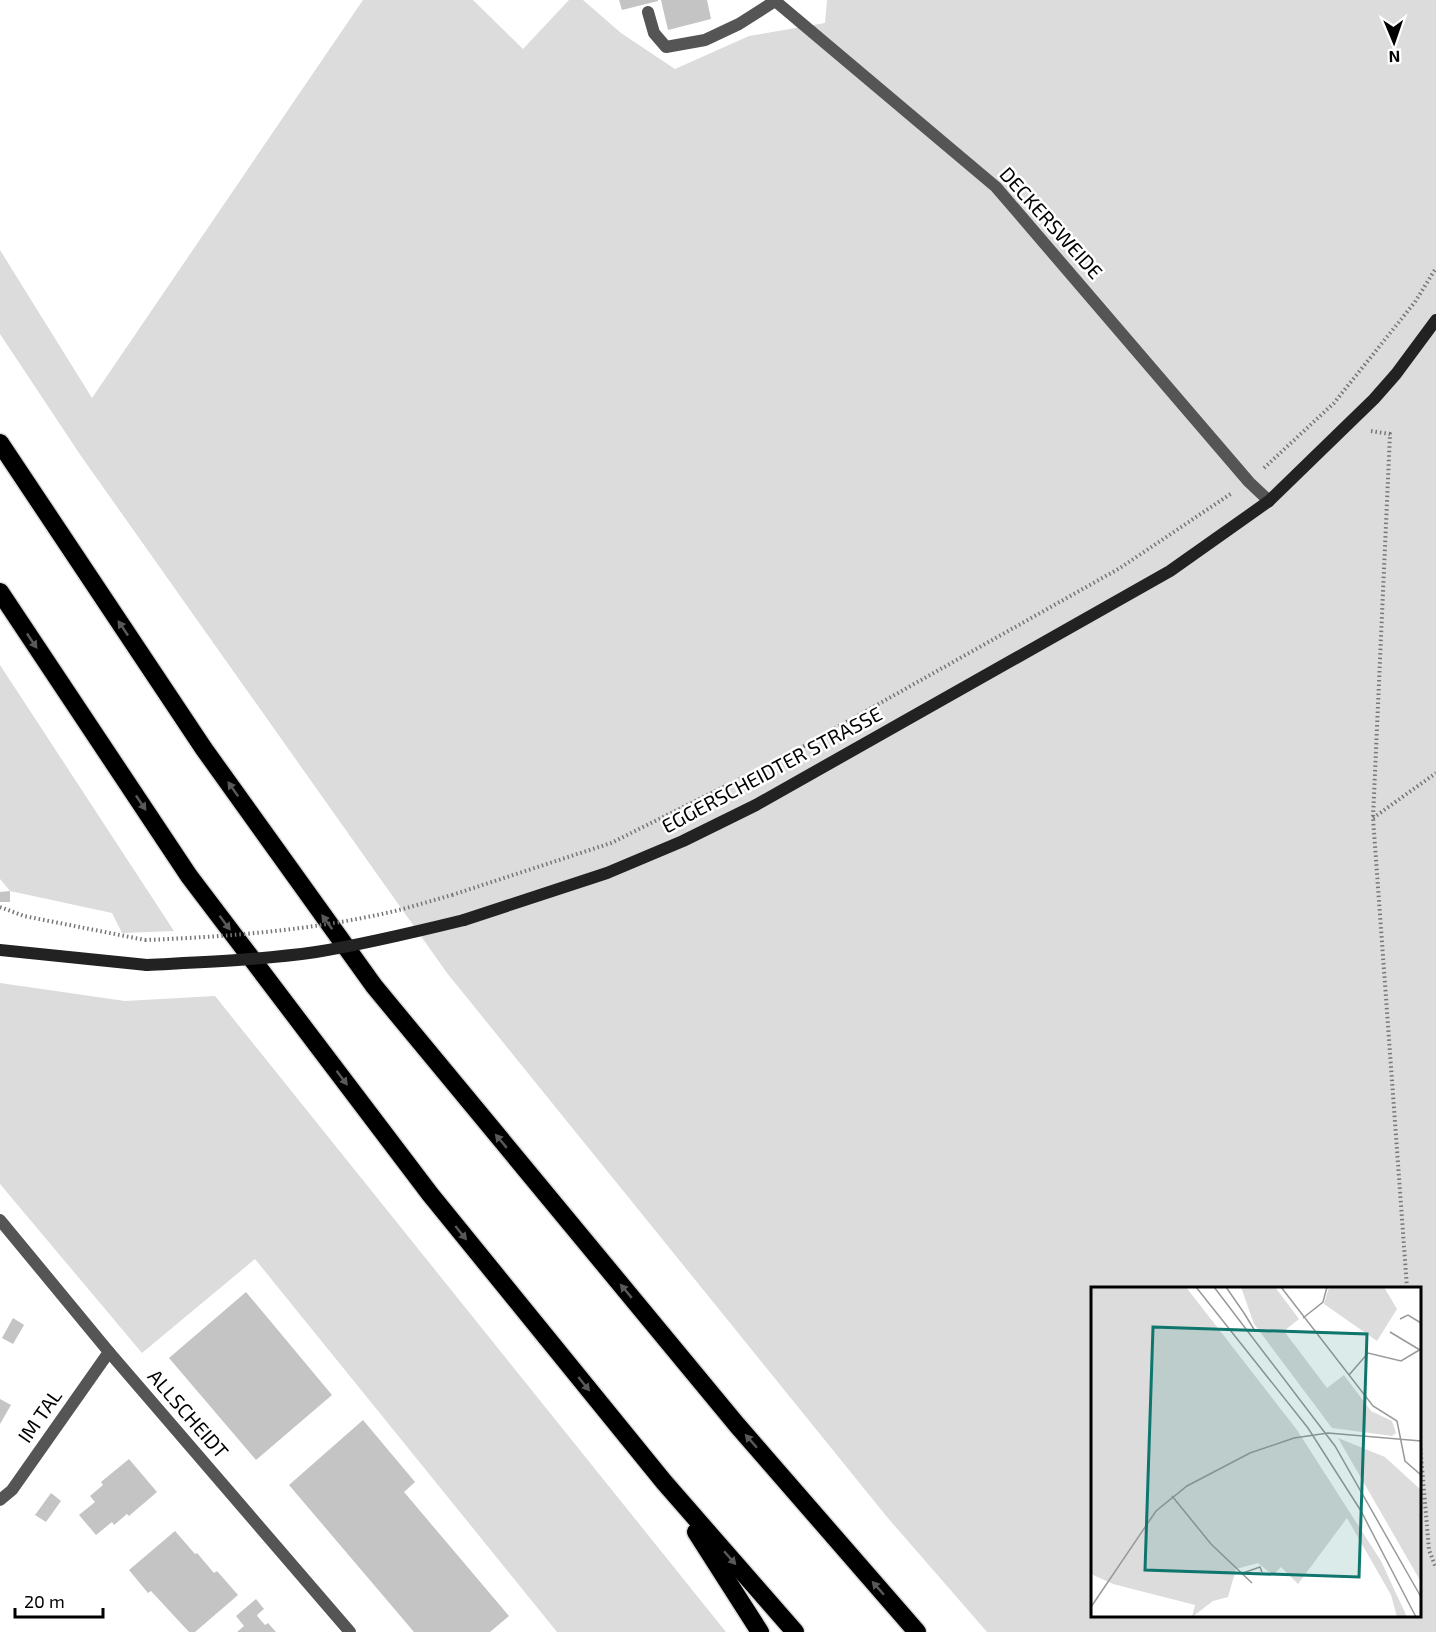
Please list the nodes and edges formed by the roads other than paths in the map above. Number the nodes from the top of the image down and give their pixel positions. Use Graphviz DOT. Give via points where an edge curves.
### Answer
graph roads {
  1 [pos="775,0"];
  2 [pos="648,12"];
  3 [pos="1436,320"];
  4 [pos="0,443"];
  5 [pos="1269,501"];
  6 [pos="0,592"];
  7 [pos="0,950"];
  8 [pos="0,1220"];
  9 [pos="109,1352"];
  10 [pos="664,1482"];
  11 [pos="0,1500"];
  12 [pos="350,1632"];
  13 [pos="760,1632"];
  14 [pos="795,1632"];
  15 [pos="917,1632"];
  1 -- 2 [label="street" via="705,40 666,47 654,33"];
  1 -- 5 [label="street, DECKERSWEIDE" via="996,187"];
  3 -- 5 [label="street, EGGERSCHEIDTER STRASSE" via="1396,374"];
  15 -- 4 [label="highway, one-way" via="737,1425 374,986 204,749"];
  5 -- 7 [label="street, EGGERSCHEIDTER STRASSE, bridge" via="1170,572 756,805 607,873 464,920 314,952 147,965"];
  6 -- 10 [label="highway, one-way" via="189,876 430,1194"];
  8 -- 9 [label="street, ALLSCHEIDT"];
  9 -- 11 [label="street, IM TAL" via="12,1490"];
  9 -- 12 [label="street, ALLSCHEIDT"];
  10 -- 13 [label="highway"];
  10 -- 14 [label="highway, one-way"];
}
